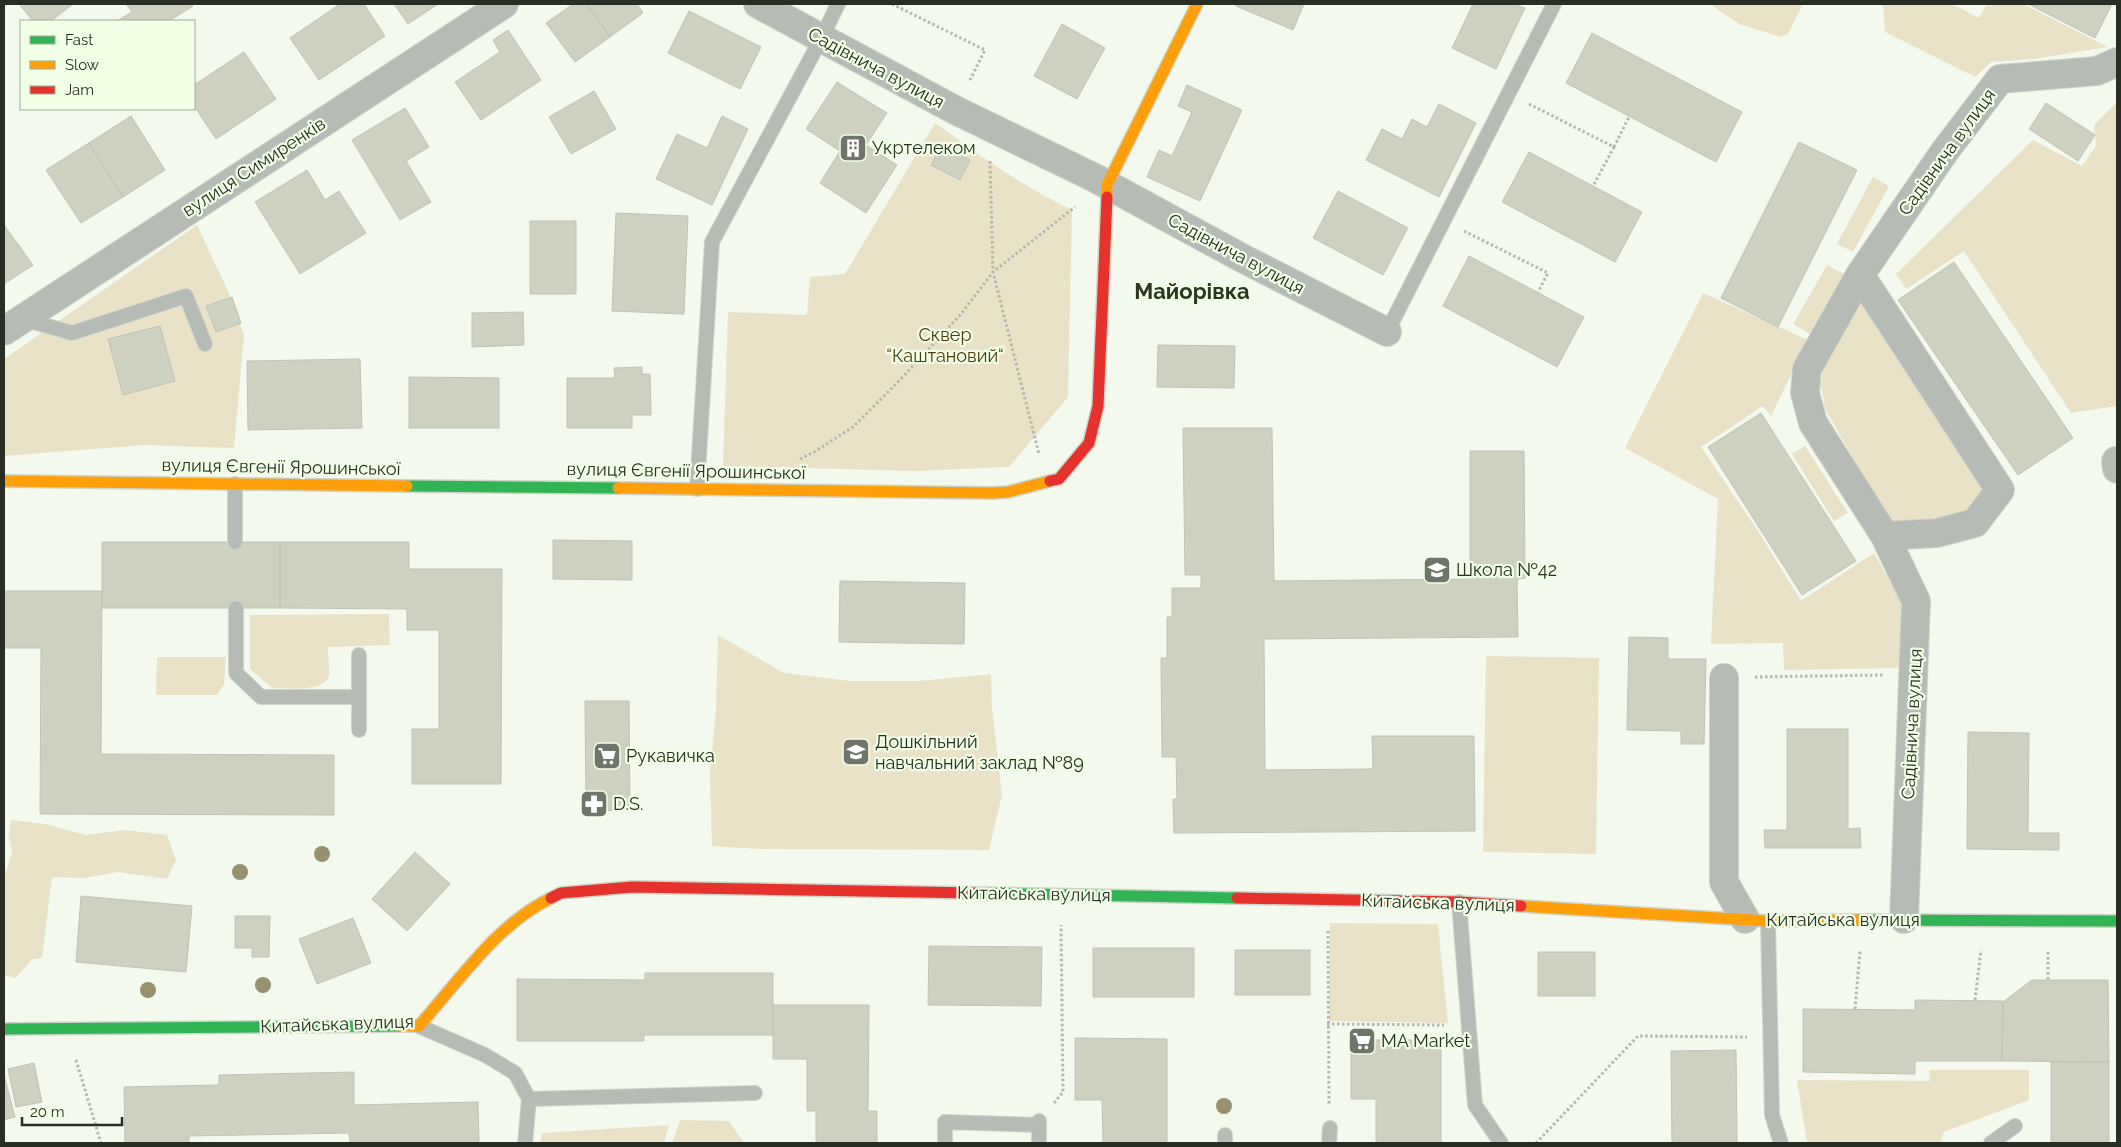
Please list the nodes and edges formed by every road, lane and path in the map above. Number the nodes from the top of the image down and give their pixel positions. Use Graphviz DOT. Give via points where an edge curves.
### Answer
graph roads {
  1 [pos="504,4"];
  2 [pos="758,4"];
  3 [pos="838,4"];
  4 [pos="892,4"];
  5 [pos="1198,4"];
  6 [pos="1554,4"];
  7 [pos="822,39"];
  8 [pos="2117,62"];
  9 [pos="1508,94"];
  10 [pos="955,110"];
  11 [pos="1629,117"];
  12 [pos="989,128"];
  13 [pos="1614,147"];
  14 [pos="1107,185"];
  15 [pos="1593,186"];
  16 [pos="1080,204"];
  17 [pos="1444,220"];
  18 [pos="993,272"];
  19 [pos="1860,275"];
  20 [pos="1538,292"];
  21 [pos="13,325"];
  22 [pos="1387,332"];
  23 [pos="205,344"];
  24 [pos="1039,454"];
  25 [pos="797,460"];
  26 [pos="4,481"];
  27 [pos="235,484"];
  28 [pos="697,488"];
  29 [pos="1884,536"];
  30 [pos="235,542"];
  31 [pos="236,608"];
  32 [pos="359,655"];
  33 [pos="1915,674"];
  34 [pos="1724,678"];
  35 [pos="359,697"];
  36 [pos="359,730"];
  37 [pos="1459,902"];
  38 [pos="1061,918"];
  39 [pos="1904,919"];
  40 [pos="1756,920"];
  41 [pos="2117,921"];
  42 [pos="1328,922"];
  43 [pos="1860,943"];
  44 [pos="1981,944"];
  45 [pos="2048,945"];
  46 [pos="2048,980"];
  47 [pos="1974,1000"];
  48 [pos="1855,1009"];
  49 [pos="1327,1024"];
  50 [pos="1450,1025"];
  51 [pos="419,1026"];
  52 [pos="4,1029"];
  53 [pos="1771,1037"];
  54 [pos="74,1052"];
  55 [pos="756,1093"];
  56 [pos="529,1098"];
  57 [pos="1039,1123"];
  58 [pos="2015,1126"];
  59 [pos="1330,1128"];
  60 [pos="101,1143"];
  61 [pos="525,1143"];
  62 [pos="945,1143"];
  63 [pos="1039,1143"];
  64 [pos="1330,1143"];
  65 [pos="1501,1143"];
  66 [pos="1536,1143"];
  67 [pos="1781,1143"];
  68 [pos="1991,1143"];
  1 -- 21 [label="street, вулиця Симиренків"];
  2 -- 7 [label="street, Садівнича вулиця"];
  3 -- 7 [label="lane"];
  4 -- 10 [label="path" via="985,50"];
  5 -- 14 [label="street"];
  6 -- 9 [label="lane, Садівнича вулиця"];
  7 -- 10 [label="street, Садівнича вулиця"];
  7 -- 28 [label="lane" via="712,242"];
  8 -- 19 [label="street, Садівнича вулиця" via="2097,71 2000,79"];
  9 -- 13 [label="path"];
  9 -- 17 [label="lane, Садівнича вулиця"];
  10 -- 12 [label="street, Садівнича вулиця"];
  11 -- 13 [label="path"];
  12 -- 14 [label="street, Садівнича вулиця"];
  12 -- 18 [label="path"];
  13 -- 15 [label="path"];
  14 -- 22 [label="street, Садівнича вулиця"];
  14 -- 28 [label="street, вулиця Євгенії Ярошинської" via="1098,406 1090,442 1059,479 993,493"];
  16 -- 18 [label="path"];
  17 -- 20 [label="path" via="1548,273"];
  17 -- 22 [label="lane, Садівнича вулиця"];
  18 -- 24 [label="path"];
  18 -- 25 [label="path" via="961,314 853,427"];
  19 -- 29 [label="street, Садівнича вулиця" via="1807,369 1805,393 1813,423"];
  19 -- 29 [label="street" via="2000,490 1975,523 1936,533"];
  21 -- 23 [label="lane" via="72,333 186,296"];
  26 -- 27 [label="street, вулиця Євгенії Ярошинської"];
  27 -- 28 [label="street, вулиця Євгенії Ярошинської"];
  27 -- 30 [label="lane"];
  29 -- 33 [label="street, Садівнича вулиця" via="1916,600"];
  31 -- 35 [label="lane" via="236,673 261,697"];
  32 -- 35 [label="lane"];
  33 -- 34 [label="path"];
  33 -- 39 [label="street, Садівнича вулиця"];
  34 -- 40 [label="street" via="1724,882"];
  35 -- 36 [label="lane"];
  37 -- 40 [label="street, Китайська вулиця"];
  37 -- 51 [label="street, Китайська вулиця" via="632,887 561,893 531,908 504,929"];
  37 -- 65 [label="lane" via="1475,1105"];
  38 -- 57 [label="path" via="1063,1092"];
  39 -- 40 [label="street, Китайська вулиця"];
  39 -- 41 [label="street, Китайська вулиця"];
  40 -- 53 [label="lane"];
  42 -- 49 [label="path"];
  43 -- 48 [label="path"];
  44 -- 47 [label="path"];
  45 -- 46 [label="path"];
  49 -- 50 [label="path"];
  49 -- 59 [label="path"];
  51 -- 52 [label="street, Китайська вулиця"];
  51 -- 56 [label="lane" via="485,1055 515,1073"];
  53 -- 66 [label="path" via="1638,1036"];
  53 -- 67 [label="lane" via="1772,1115"];
  54 -- 60 [label="path"];
  55 -- 56 [label="lane"];
  56 -- 61 [label="lane"];
  57 -- 62 [label="lane" via="945,1122"];
  57 -- 63 [label="lane"];
  58 -- 68 [label="lane"];
  59 -- 64 [label="lane"];
}
